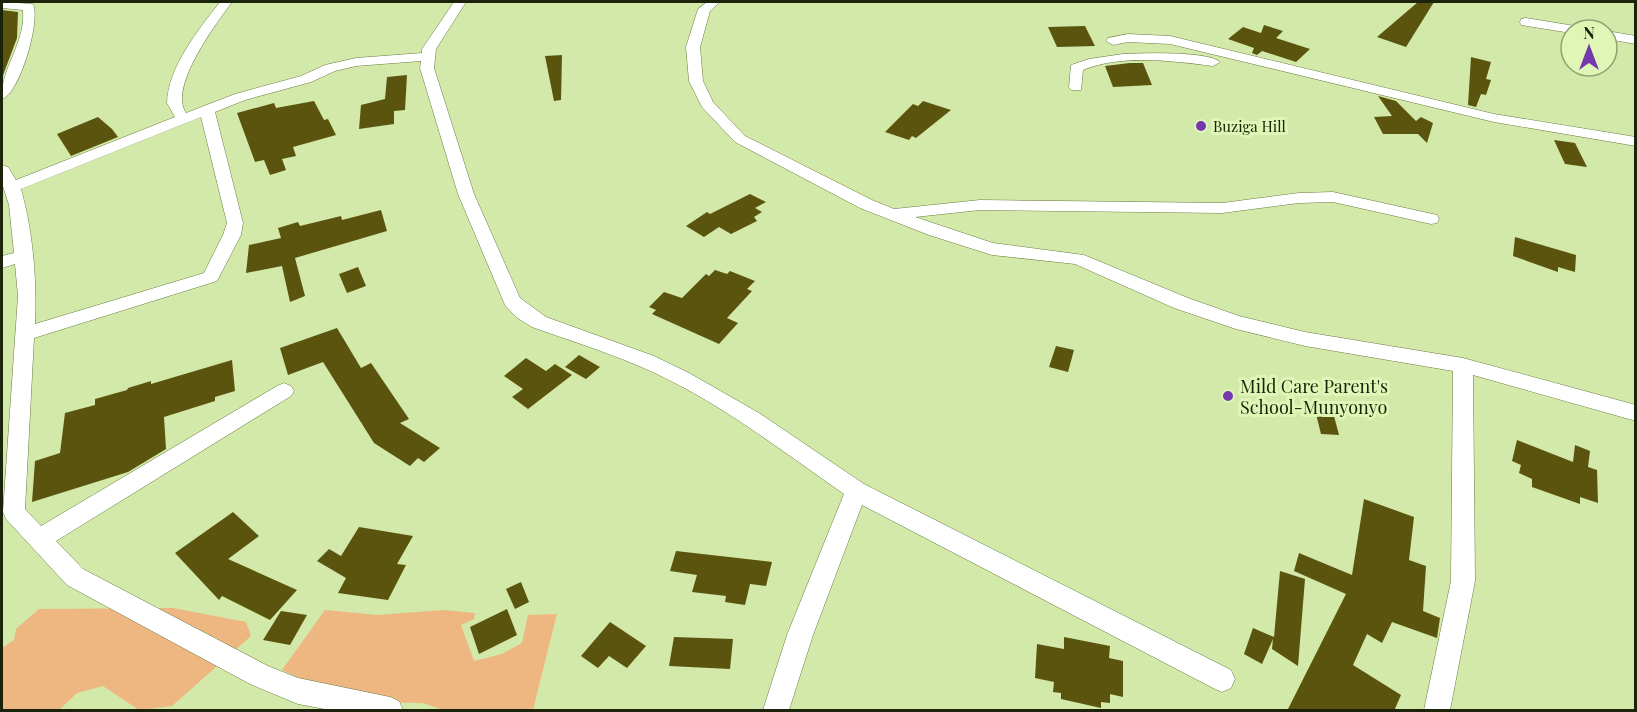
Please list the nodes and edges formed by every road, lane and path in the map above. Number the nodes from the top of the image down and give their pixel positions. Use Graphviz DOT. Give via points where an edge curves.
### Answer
graph roads {
  1 [pos="226,2"];
  2 [pos="460,2"];
  3 [pos="714,2"];
  4 [pos="2,4"];
  5 [pos="1526,22"];
  6 [pos="1559,27"];
  7 [pos="1619,37"];
  8 [pos="1635,40"];
  9 [pos="1113,41"];
  10 [pos="426,57"];
  11 [pos="1295,70"];
  12 [pos="1076,87"];
  13 [pos="2,95"];
  14 [pos="207,110"];
  15 [pos="184,120"];
  16 [pos="1635,142"];
  17 [pos="7,179"];
  18 [pos="892,214"];
  19 [pos="1431,219"];
  20 [pos="12,259"];
  21 [pos="25,334"];
  22 [pos="1463,365"];
  23 [pos="284,391"];
  24 [pos="1635,412"];
  25 [pos="9,489"];
  26 [pos="856,491"];
  27 [pos="39,539"];
  28 [pos="1222,679"];
  29 [pos="390,711"];
  30 [pos="776,711"];
  31 [pos="1437,711"];
  1 -- 15 [label="street" via="206,28 177,85 174,104"];
  2 -- 10 [label="street"];
  3 -- 18 [label="street" via="704,9 693,47 696,81 707,104 740,139"];
  4 -- 13 [label="street" via="22,5 29,7 30,12 18,62"];
  5 -- 6 [label="street"];
  7 -- 8 [label="street"];
  9 -- 11 [label="street" via="1159,39"];
  10 -- 14 [label="street" via="341,65 306,80"];
  10 -- 26 [label="street" via="466,194 512,301 523,312 556,330 647,361 682,378 752,419"];
  11 -- 12 [label="street" via="1272,73 1186,58 1114,59 1076,68"];
  11 -- 16 [label="street" via="1494,118"];
  14 -- 15 [label="street"];
  14 -- 21 [label="street" via="235,223 211,277"];
  15 -- 17 [label="street"];
  17 -- 20 [label="street" via="17,206"];
  18 -- 19 [label="street" via="980,205 1222,208 1333,197"];
  18 -- 22 [label="street" via="992,249 1078,259 1236,322 1305,339"];
  20 -- 21 [label="street" via="27,296"];
  21 -- 25 [label="street"];
  22 -- 24 [label="street"];
  22 -- 31 [label="street" via="1463,580"];
  23 -- 27 [label="street"];
  25 -- 27 [label="street" via="14,512"];
  26 -- 28 [label="street"];
  26 -- 30 [label="street" via="800,635"];
  27 -- 29 [label="street" via="75,577 259,675 298,691"];
}
